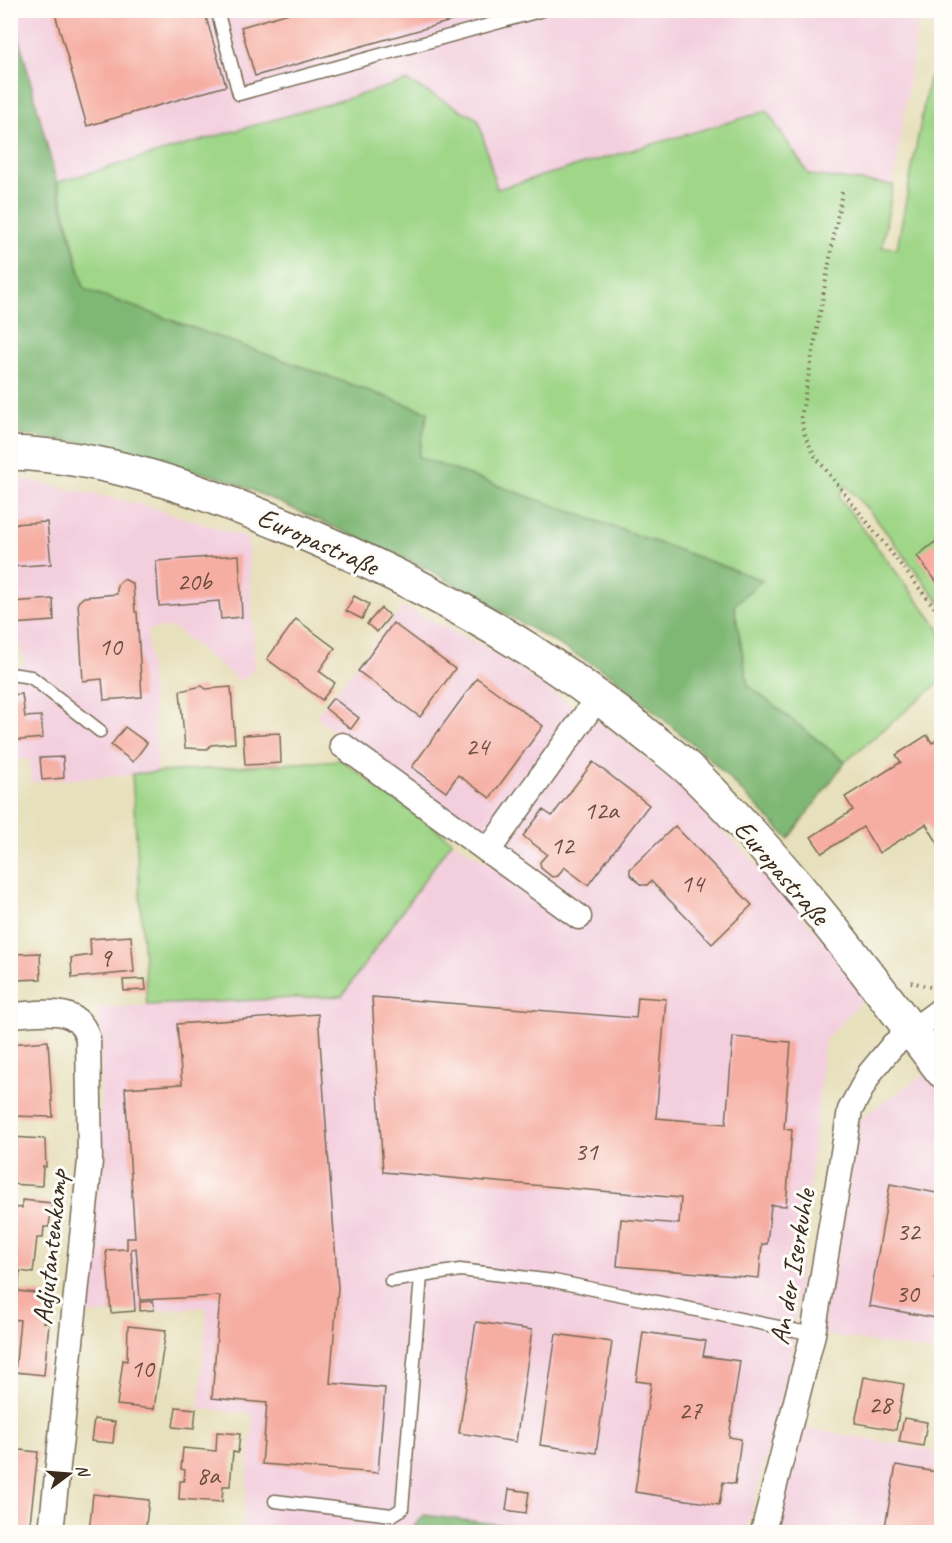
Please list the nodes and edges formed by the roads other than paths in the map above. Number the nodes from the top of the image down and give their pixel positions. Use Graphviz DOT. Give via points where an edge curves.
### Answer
graph roads {
  1 [pos="217,10"];
  2 [pos="543,10"];
  3 [pos="10,453"];
  4 [pos="10,674"];
  5 [pos="599,696"];
  6 [pos="100,730"];
  7 [pos="342,745"];
  8 [pos="488,851"];
  9 [pos="579,917"];
  10 [pos="942,1009"];
  11 [pos="10,1015"];
  12 [pos="911,1031"];
  13 [pos="942,1071"];
  14 [pos="421,1276"];
  15 [pos="391,1281"];
  16 [pos="813,1334"];
  17 [pos="275,1501"];
  18 [pos="51,1533"];
  19 [pos="763,1533"];
  1 -- 2 [label="lane" via="240,94"];
  3 -- 5 [label="street, Europastraße" via="95,462 162,478 216,497 342,549 448,600"];
  4 -- 6 [label="lane" via="31,677"];
  5 -- 8 [label="street"];
  5 -- 12 [label="street, Europastraße" via="696,775 763,846"];
  7 -- 8 [label="street"];
  8 -- 9 [label="street"];
  10 -- 12 [label="street, An der Iserkuhle"];
  11 -- 18 [label="street, Adjutantenkamp" via="74,1017 88,1039 90,1161"];
  12 -- 13 [label="street, Europastraße"];
  12 -- 16 [label="street, An der Iserkuhle" via="893,1045 870,1073 850,1110"];
  14 -- 15 [label="lane"];
  14 -- 16 [label="lane" via="460,1270 554,1281"];
  14 -- 17 [label="lane" via="402,1509 392,1515"];
  16 -- 19 [label="street, An der Iserkuhle"];
}
